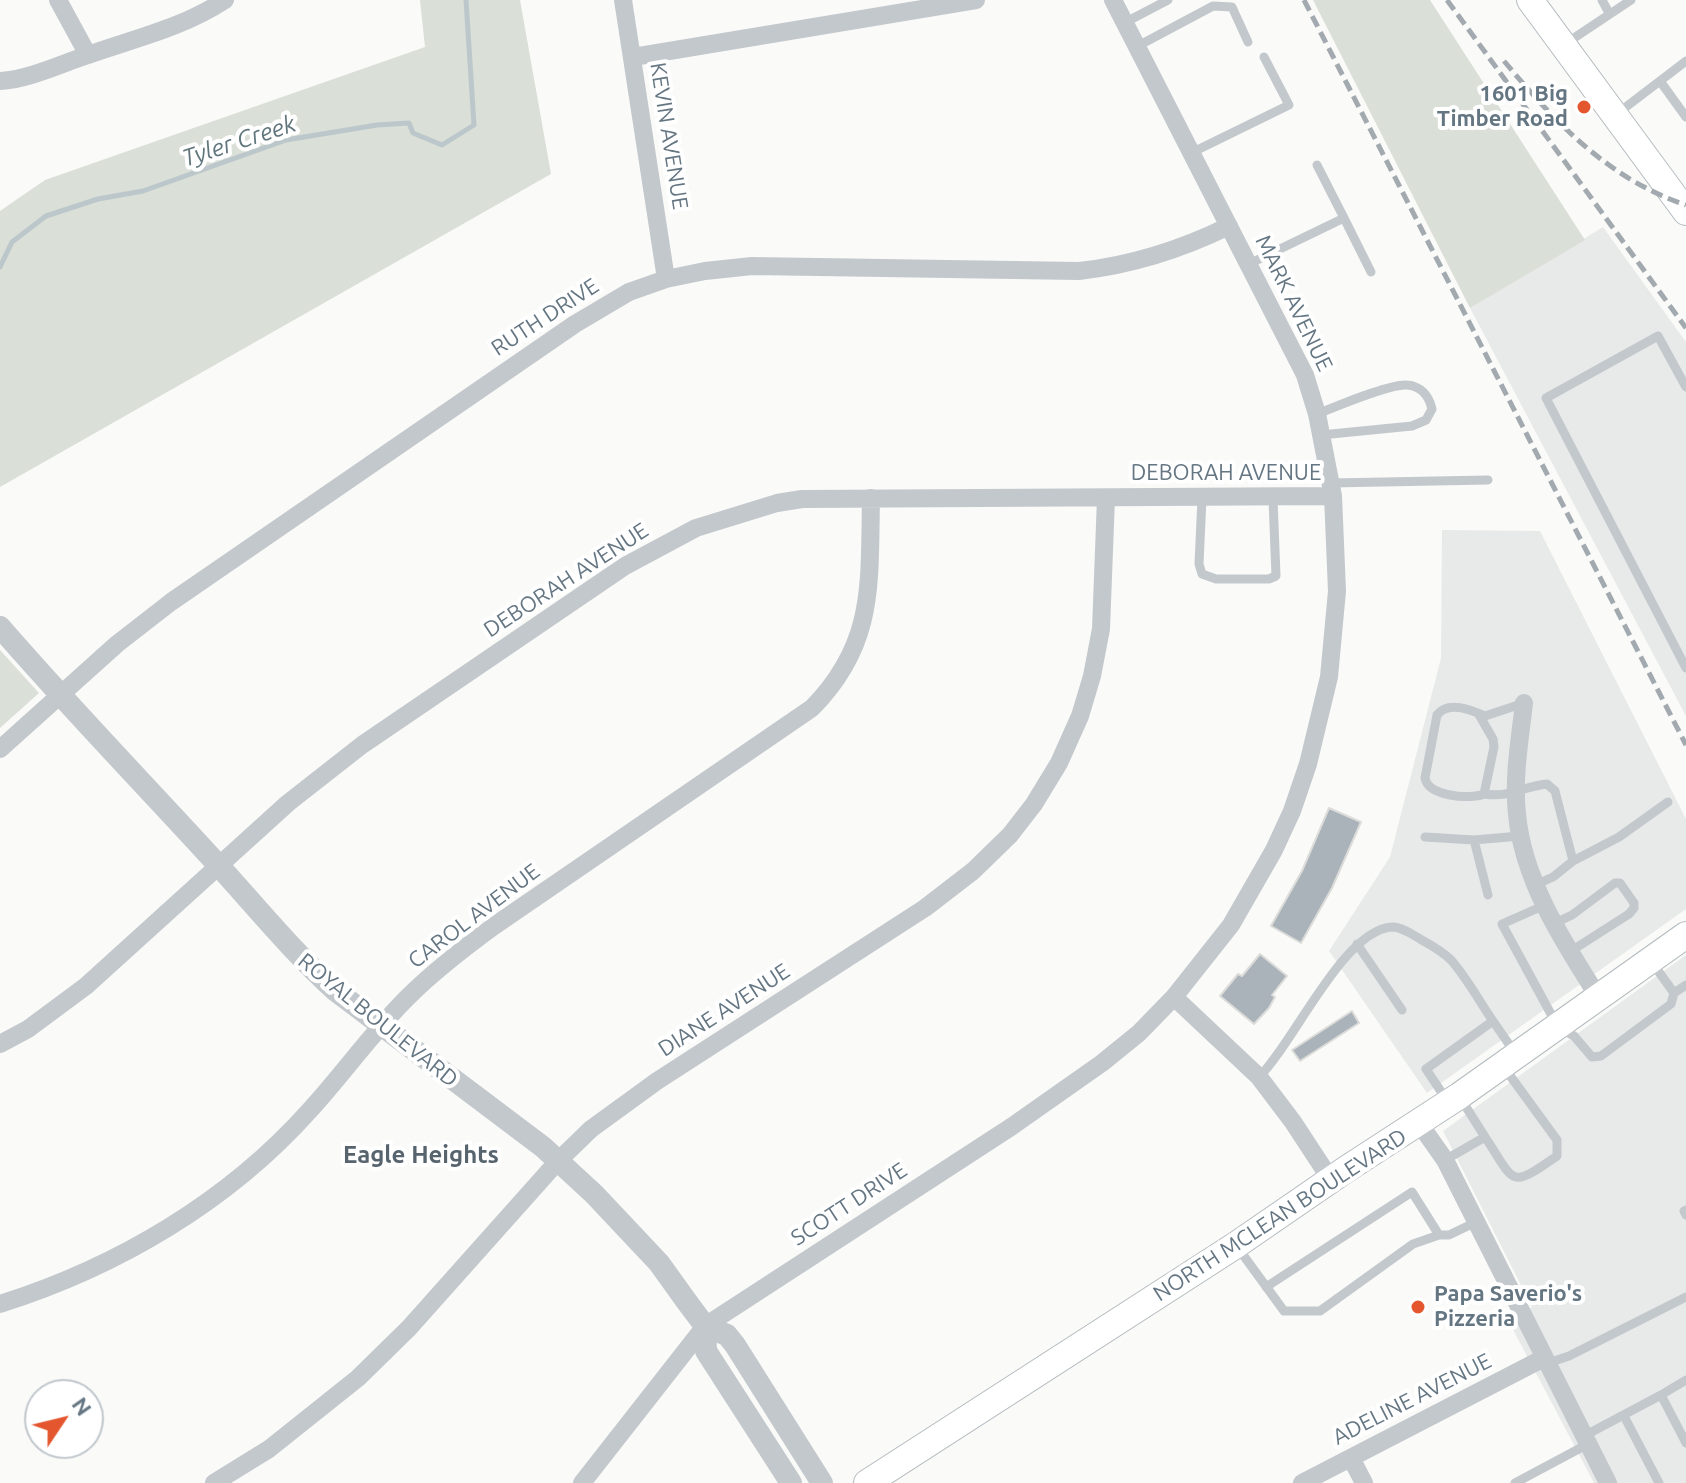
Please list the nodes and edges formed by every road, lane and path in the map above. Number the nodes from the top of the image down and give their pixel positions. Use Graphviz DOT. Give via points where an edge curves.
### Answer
graph roads {
  1 [pos="58,0"];
  2 [pos="225,0"];
  3 [pos="623,0"];
  4 [pos="976,0"];
  5 [pos="1113,0"];
  6 [pos="1168,0"];
  7 [pos="1530,0"];
  8 [pos="1602,0"];
  9 [pos="1631,0"];
  10 [pos="1609,13"];
  11 [pos="1124,23"];
  12 [pos="1248,42"];
  13 [pos="1563,46"];
  14 [pos="1136,47"];
  15 [pos="88,55"];
  16 [pos="633,57"];
  17 [pos="1264,57"];
  18 [pos="1686,61"];
  19 [pos="0,81"];
  20 [pos="1660,81"];
  21 [pos="1616,115"];
  22 [pos="1686,117"];
  23 [pos="1191,153"];
  24 [pos="1317,165"];
  25 [pos="1686,212"];
  26 [pos="1344,218"];
  27 [pos="1229,226"];
  28 [pos="1249,264"];
  29 [pos="1371,272"];
  30 [pos="666,279"];
  31 [pos="1686,387"];
  32 [pos="1317,414"];
  33 [pos="1321,435"];
  34 [pos="1488,480"];
  35 [pos="1332,490"];
  36 [pos="871,498"];
  37 [pos="1106,498"];
  38 [pos="1202,498"];
  39 [pos="1273,499"];
  40 [pos="0,627"];
  41 [pos="1686,668"];
  42 [pos="59,696"];
  43 [pos="1524,703"];
  44 [pos="1478,713"];
  45 [pos="0,749"];
  46 [pos="1516,791"];
  47 [pos="1484,794"];
  48 [pos="1668,802"];
  49 [pos="1520,836"];
  50 [pos="1425,837"];
  51 [pos="1474,840"];
  52 [pos="1573,861"];
  53 [pos="218,865"];
  54 [pos="1535,885"];
  55 [pos="1488,895"];
  56 [pos="1545,905"];
  57 [pos="1555,923"];
  58 [pos="1686,935"];
  59 [pos="1357,944"];
  60 [pos="1571,951"];
  61 [pos="1651,961"];
  62 [pos="1686,985"];
  63 [pos="1674,993"];
  64 [pos="1174,997"];
  65 [pos="1599,998"];
  66 [pos="1402,1010"];
  67 [pos="1493,1021"];
  68 [pos="382,1026"];
  69 [pos="1558,1027"];
  70 [pos="0,1044"];
  71 [pos="1510,1061"];
  72 [pos="1259,1077"];
  73 [pos="1454,1100"];
  74 [pos="1419,1123"];
  75 [pos="1485,1137"];
  76 [pos="1445,1160"];
  77 [pos="558,1161"];
  78 [pos="1331,1180"];
  79 [pos="1476,1222"];
  80 [pos="1439,1235"];
  81 [pos="1236,1245"];
  82 [pos="1266,1287"];
  83 [pos="1686,1297"];
  84 [pos="0,1304"];
  85 [pos="705,1326"];
  86 [pos="1544,1358"];
  87 [pos="1686,1380"];
  88 [pos="1661,1395"];
  89 [pos="1624,1416"];
  90 [pos="1586,1440"];
  91 [pos="1686,1443"];
  92 [pos="1351,1458"];
  93 [pos="214,1483"];
  94 [pos="582,1483"];
  95 [pos="791,1483"];
  96 [pos="822,1483"];
  97 [pos="867,1483"];
  98 [pos="1302,1483"];
  99 [pos="1364,1483"];
  100 [pos="1515,1483"];
  101 [pos="1608,1483"];
  102 [pos="1659,1483"];
  1 -- 15 [label="street"];
  2 -- 15 [label="street" via="186,23"];
  3 -- 16 [label="street, KEVIN AVENUE"];
  4 -- 16 [label="street"];
  5 -- 11 [label="street, MARK AVENUE"];
  6 -- 11 [label="lane"];
  7 -- 13 [label="main road"];
  8 -- 10 [label="lane"];
  9 -- 10 [label="lane"];
  10 -- 13 [label="lane"];
  11 -- 14 [label="street, MARK AVENUE"];
  12 -- 14 [label="lane" via="1232,7 1213,6"];
  13 -- 21 [label="main road"];
  14 -- 23 [label="street, MARK AVENUE"];
  15 -- 19 [label="street"];
  16 -- 30 [label="street, KEVIN AVENUE"];
  17 -- 23 [label="lane" via="1289,105"];
  18 -- 20 [label="lane"];
  20 -- 21 [label="lane"];
  20 -- 22 [label="lane"];
  21 -- 25 [label="main road"];
  23 -- 27 [label="street, MARK AVENUE"];
  24 -- 26 [label="lane"];
  26 -- 28 [label="lane"];
  26 -- 29 [label="lane"];
  27 -- 28 [label="street, MARK AVENUE"];
  27 -- 30 [label="street, RUTH DRIVE" via="1151,258 1079,271 752,266"];
  28 -- 32 [label="street, MARK AVENUE" via="1305,375"];
  30 -- 42 [label="street, RUTH DRIVE" via="629,292 575,324 235,556 117,644"];
  31 -- 41 [label="lane" via="1658,336 1546,398"];
  32 -- 33 [label="street, MARK AVENUE"];
  32 -- 33 [label="lane" via="1401,384 1421,389 1432,409 1426,420 1412,426"];
  33 -- 35 [label="street, MARK AVENUE"];
  34 -- 35 [label="lane"];
  35 -- 39 [label="street, DEBORAH AVENUE"];
  35 -- 64 [label="street, MARK AVENUE" via="1334,636 1308,764 1292,811 1252,891"];
  36 -- 37 [label="street, DEBORAH AVENUE"];
  36 -- 53 [label="street, DEBORAH AVENUE" via="802,499 736,514 696,528 625,566 324,772"];
  36 -- 68 [label="street, CAROL AVENUE" via="865,617 854,650 825,695 792,724 467,946"];
  37 -- 38 [label="street, DEBORAH AVENUE"];
  37 -- 77 [label="street, DIANE AVENUE" via="1101,629 1092,676 1059,763 1010,835 925,908 646,1089"];
  38 -- 39 [label="street, DEBORAH AVENUE"];
  38 -- 39 [label="lane" via="1202,574 1269,579 1276,576"];
  40 -- 42 [label="street, ROYAL BOULEVARD"];
  42 -- 45 [label="street, RUTH DRIVE"];
  42 -- 53 [label="street, ROYAL BOULEVARD"];
  43 -- 44 [label="lane" via="1495,715"];
  43 -- 46 [label="street"];
  44 -- 47 [label="lane" via="1494,747"];
  44 -- 47 [label="lane" via="1441,709 1425,778 1433,792"];
  46 -- 47 [label="lane"];
  46 -- 49 [label="street"];
  46 -- 52 [label="lane" via="1547,784 1555,791"];
  48 -- 52 [label="lane"];
  49 -- 51 [label="lane"];
  49 -- 54 [label="street"];
  50 -- 51 [label="lane"];
  51 -- 55 [label="lane"];
  52 -- 54 [label="lane"];
  53 -- 68 [label="street, ROYAL BOULEVARD" via="307,965"];
  53 -- 70 [label="street, DEBORAH AVENUE" via="86,986"];
  54 -- 56 [label="street"];
  56 -- 57 [label="street"];
  56 -- 69 [label="lane" via="1502,924"];
  57 -- 60 [label="street"];
  57 -- 60 [label="lane" via="1615,883 1634,903 1629,914"];
  58 -- 61 [label="main road, NORTH MCLEAN BOULEVARD"];
  59 -- 66 [label="lane"];
  59 -- 67 [label="lane" via="1392,927 1405,930 1451,961"];
  59 -- 72 [label="lane"];
  60 -- 65 [label="street"];
  61 -- 63 [label="lane"];
  61 -- 65 [label="main road, NORTH MCLEAN BOULEVARD"];
  62 -- 63 [label="lane"];
  63 -- 69 [label="lane" via="1671,1004 1601,1056 1592,1057"];
  64 -- 72 [label="street"];
  64 -- 85 [label="street, SCOTT DRIVE" via="1139,1033 1056,1097"];
  65 -- 69 [label="main road, NORTH MCLEAN BOULEVARD"];
  67 -- 71 [label="lane"];
  67 -- 73 [label="lane" via="1426,1069"];
  68 -- 77 [label="street, ROYAL BOULEVARD"];
  68 -- 84 [label="street, CAROL AVENUE" via="309,1112 208,1201 94,1269"];
  69 -- 71 [label="main road, NORTH MCLEAN BOULEVARD"];
  71 -- 73 [label="main road, NORTH MCLEAN BOULEVARD"];
  71 -- 75 [label="lane" via="1557,1140 1557,1156 1519,1179"];
  72 -- 78 [label="street"];
  73 -- 74 [label="main road, NORTH MCLEAN BOULEVARD"];
  73 -- 75 [label="lane"];
  74 -- 76 [label="street"];
  74 -- 78 [label="main road, NORTH MCLEAN BOULEVARD"];
  75 -- 76 [label="lane"];
  76 -- 79 [label="street"];
  77 -- 85 [label="street, ROYAL BOULEVARD" via="659,1263"];
  77 -- 93 [label="street, DIANE AVENUE" via="358,1378 269,1449"];
  78 -- 81 [label="main road, NORTH MCLEAN BOULEVARD"];
  79 -- 80 [label="lane"];
  79 -- 86 [label="street"];
  80 -- 82 [label="lane" via="1413,1244 1320,1311 1284,1311"];
  80 -- 82 [label="lane" via="1412,1192"];
  81 -- 82 [label="lane"];
  81 -- 97 [label="main road, NORTH MCLEAN BOULEVARD"];
  83 -- 86 [label="lane" via="1569,1356 1551,1362"];
  85 -- 94 [label="street, SCOTT DRIVE"];
  85 -- 95 [label="street, ROYAL BOULEVARD" via="706,1351"];
  85 -- 96 [label="street, ROYAL BOULEVARD" via="727,1335 735,1345"];
  86 -- 90 [label="street"];
  86 -- 92 [label="street, ADELINE AVENUE"];
  87 -- 88 [label="lane"];
  88 -- 89 [label="lane"];
  88 -- 91 [label="lane"];
  89 -- 90 [label="lane"];
  89 -- 102 [label="lane"];
  90 -- 100 [label="lane"];
  90 -- 101 [label="street"];
  92 -- 98 [label="street, ADELINE AVENUE"];
  92 -- 99 [label="street"];
}
